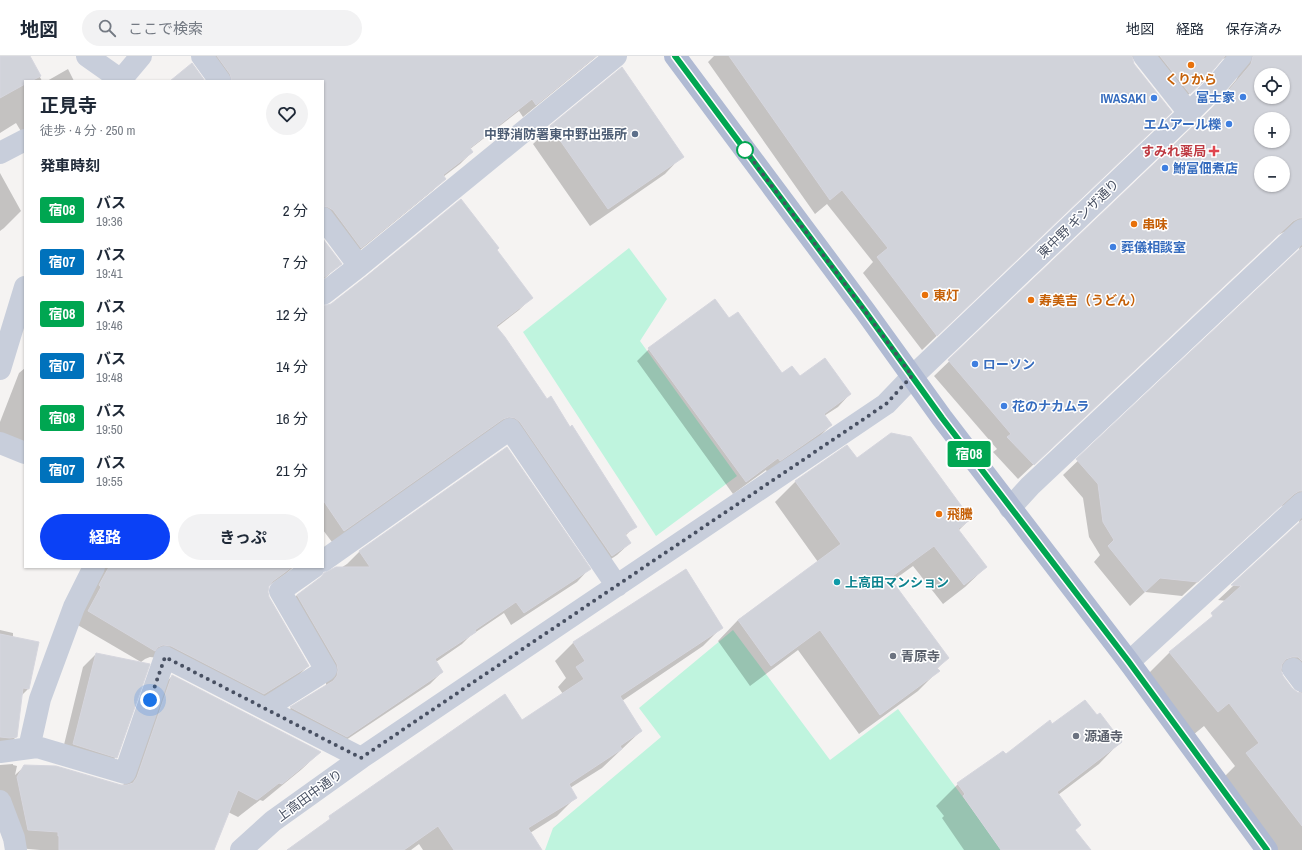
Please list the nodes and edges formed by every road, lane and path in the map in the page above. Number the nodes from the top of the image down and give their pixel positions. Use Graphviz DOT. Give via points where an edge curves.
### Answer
graph roads {
  1 [pos="87,56"];
  2 [pos="141,56"];
  3 [pos="202,56"];
  4 [pos="616,56"];
  5 [pos="675,56"];
  6 [pos="1144,56"];
  7 [pos="1241,56"];
  8 [pos="121,80"];
  9 [pos="219,80"];
  10 [pos="1189,113"];
  11 [pos="24,141"];
  12 [pos="0,153"];
  13 [pos="324,219"];
  14 [pos="1302,230"];
  15 [pos="359,266"];
  16 [pos="24,290"];
  17 [pos="324,293"];
  18 [pos="0,369"];
  19 [pos="912,376"];
  20 [pos="0,443"];
  21 [pos="24,453"];
  22 [pos="1302,503"];
  23 [pos="1010,508"];
  24 [pos="324,560"];
  25 [pos="94,568"];
  26 [pos="313,568"];
  27 [pos="617,586"];
  28 [pos="1129,662"];
  29 [pos="266,708"];
  30 [pos="29,748"];
  31 [pos="0,752"];
  32 [pos="361,758"];
  33 [pos="0,801"];
  34 [pos="16,850"];
  35 [pos="241,850"];
  36 [pos="1267,850"];
  1 -- 8 [label="street"];
  2 -- 8 [label="street"];
  3 -- 9 [label="street"];
  4 -- 15 [label="street"];
  5 -- 19 [label="main road"];
  6 -- 10 [label="street"];
  7 -- 10 [label="street, 東中野 ギンザ通り"];
  10 -- 19 [label="street, 東中野 ギンザ通り"];
  11 -- 12 [label="street"];
  13 -- 15 [label="street"];
  14 -- 23 [label="street" via="1030,486"];
  15 -- 17 [label="street"];
  16 -- 18 [label="street"];
  19 -- 23 [label="main road"];
  19 -- 27 [label="street, 上高田中通り" via="886,404"];
  20 -- 21 [label="street"];
  22 -- 28 [label="street"];
  23 -- 28 [label="main road"];
  24 -- 27 [label="street" via="510,429"];
  25 -- 30 [label="street" via="74,607 40,699"];
  26 -- 29 [label="street" via="280,591 326,670"];
  27 -- 32 [label="street, 上高田中通り"];
  28 -- 36 [label="main road"];
  29 -- 30 [label="street" via="165,657 125,773 37,747"];
  29 -- 32 [label="street"];
  30 -- 31 [label="street"];
  32 -- 35 [label="street, 上高田中通り" via="273,821"];
  33 -- 34 [label="street"];
}
